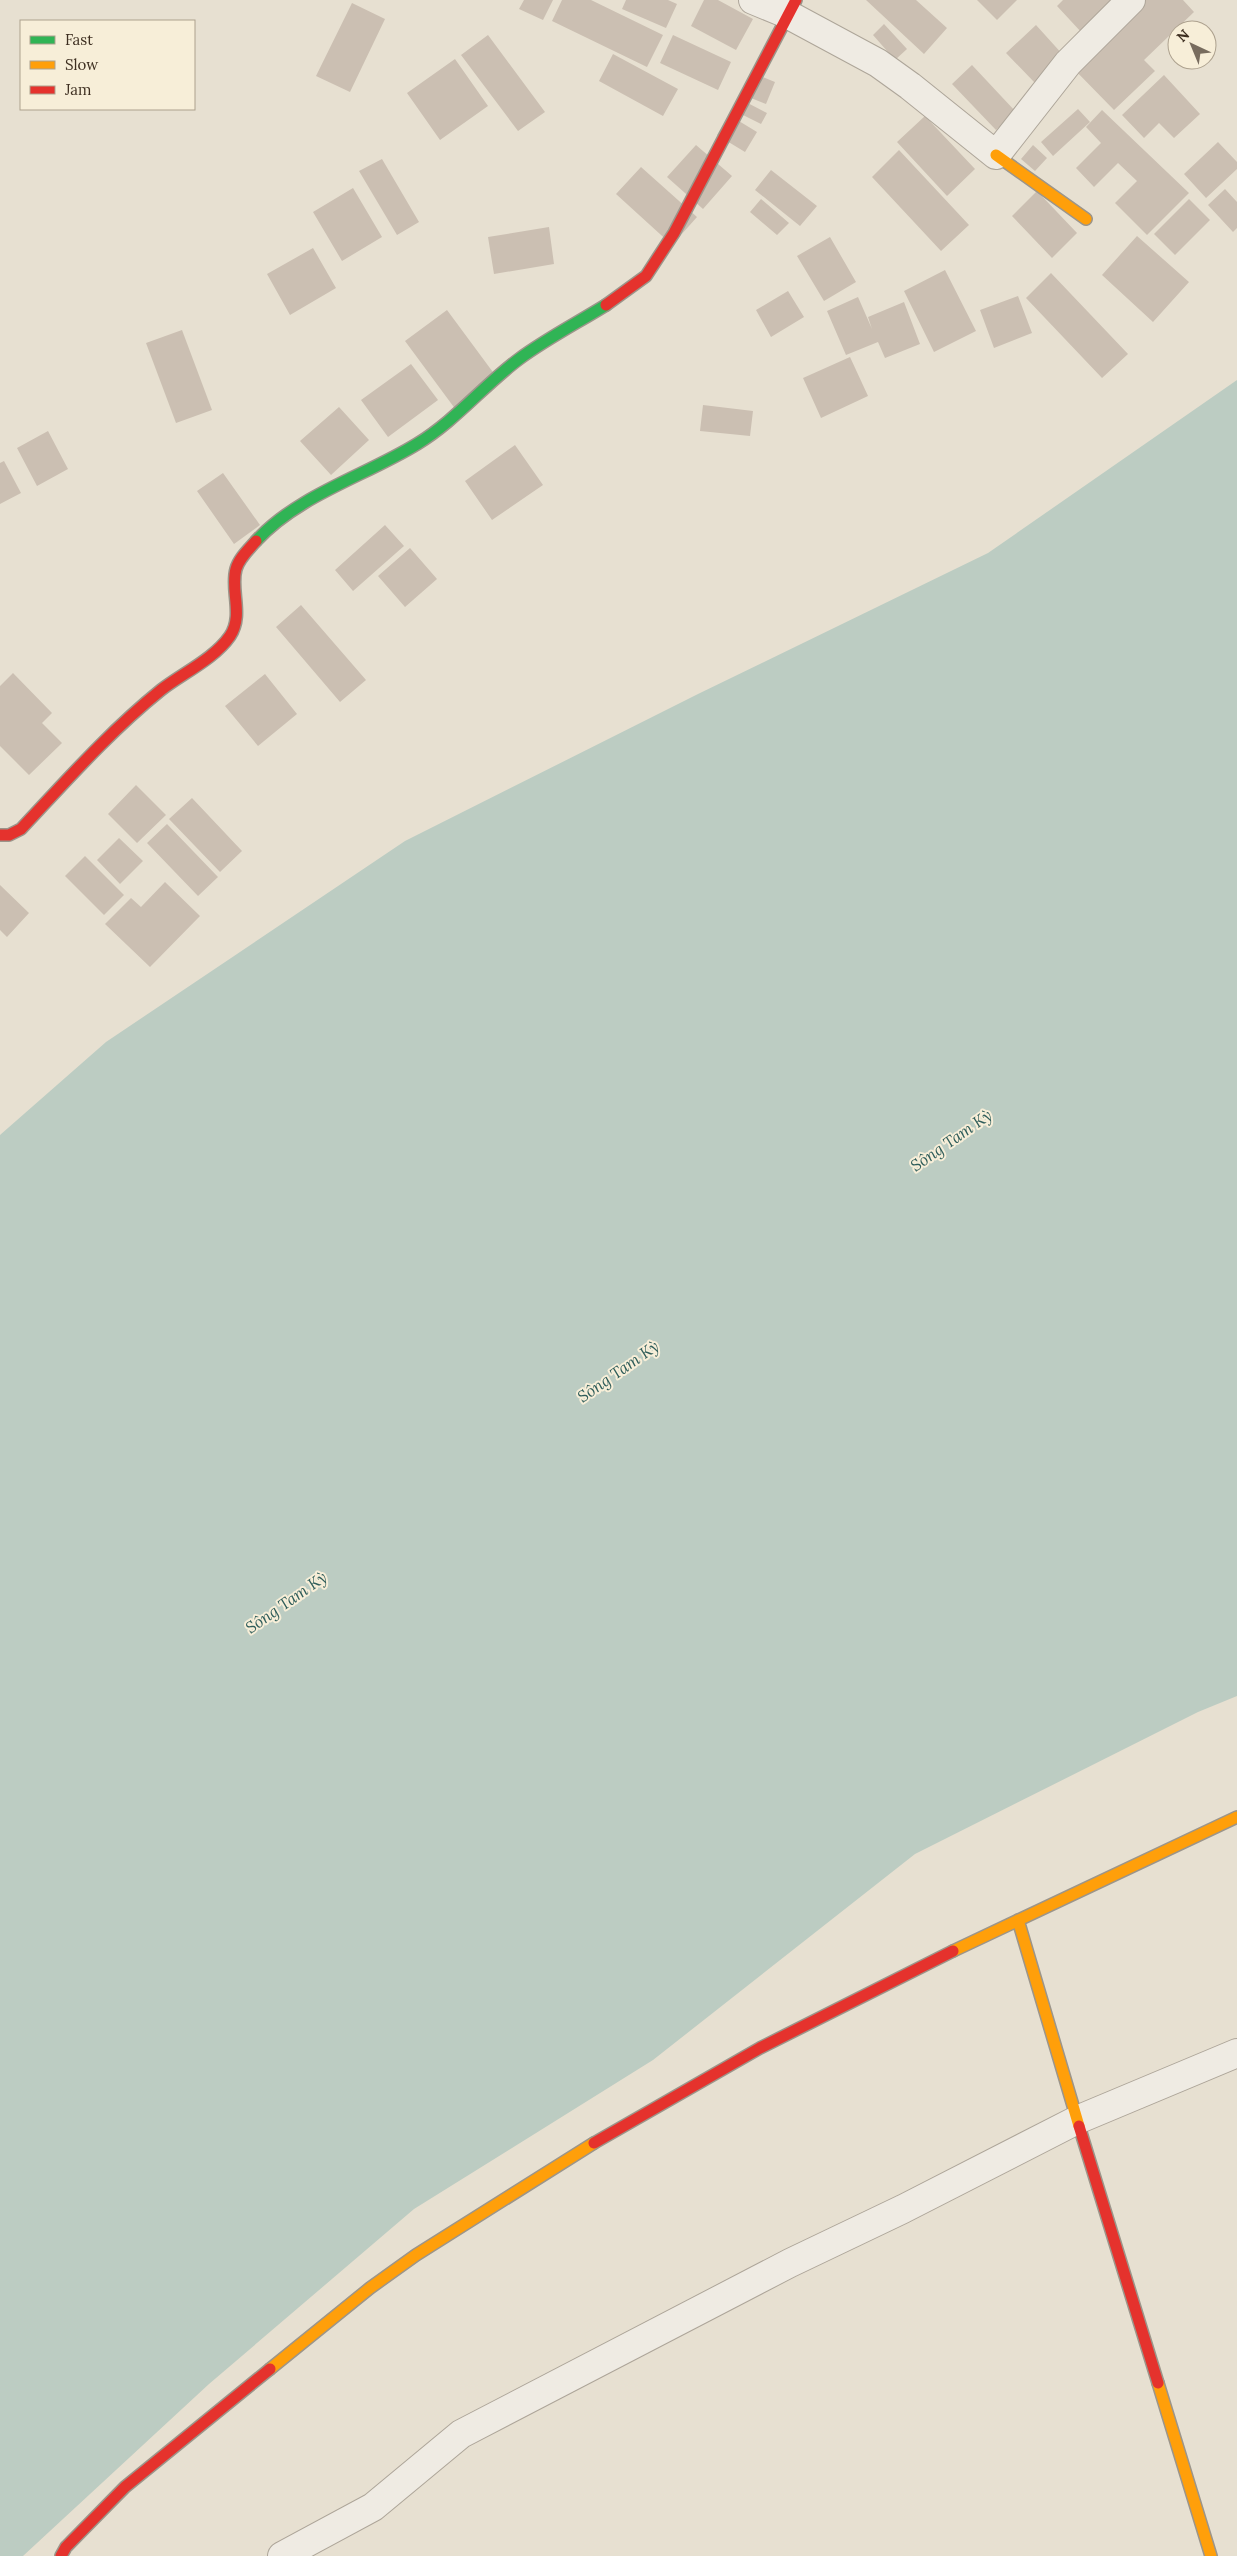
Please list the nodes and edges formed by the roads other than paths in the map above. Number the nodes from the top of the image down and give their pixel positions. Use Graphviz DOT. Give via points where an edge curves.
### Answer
graph roads {
  1 [pos="753,0"];
  2 [pos="1131,0"];
  3 [pos="792,7"];
  4 [pos="996,154"];
  5 [pos="1086,219"];
  6 [pos="0,835"];
  7 [pos="1237,1817"];
  8 [pos="1018,1920"];
  9 [pos="1237,2053"];
  10 [pos="1076,2120"];
  11 [pos="61,2556"];
  12 [pos="282,2556"];
  13 [pos="1211,2556"];
  1 -- 3 [label="street"];
  2 -- 4 [label="street" via="1068,63"];
  3 -- 4 [label="street" via="910,86"];
  3 -- 6 [label="street" via="674,233 646,276 519,359 417,444 307,502 270,526 243,556 236,569 237,619 231,634 220,647 162,690 94,751 21,829"];
  4 -- 5 [label="street"];
  7 -- 8 [label="street"];
  8 -- 10 [label="street"];
  8 -- 11 [label="street" via="731,2063 610,2133 408,2259 125,2487"];
  9 -- 10 [label="street"];
  10 -- 12 [label="street" via="790,2263 461,2434 373,2507"];
  10 -- 13 [label="street"];
}
